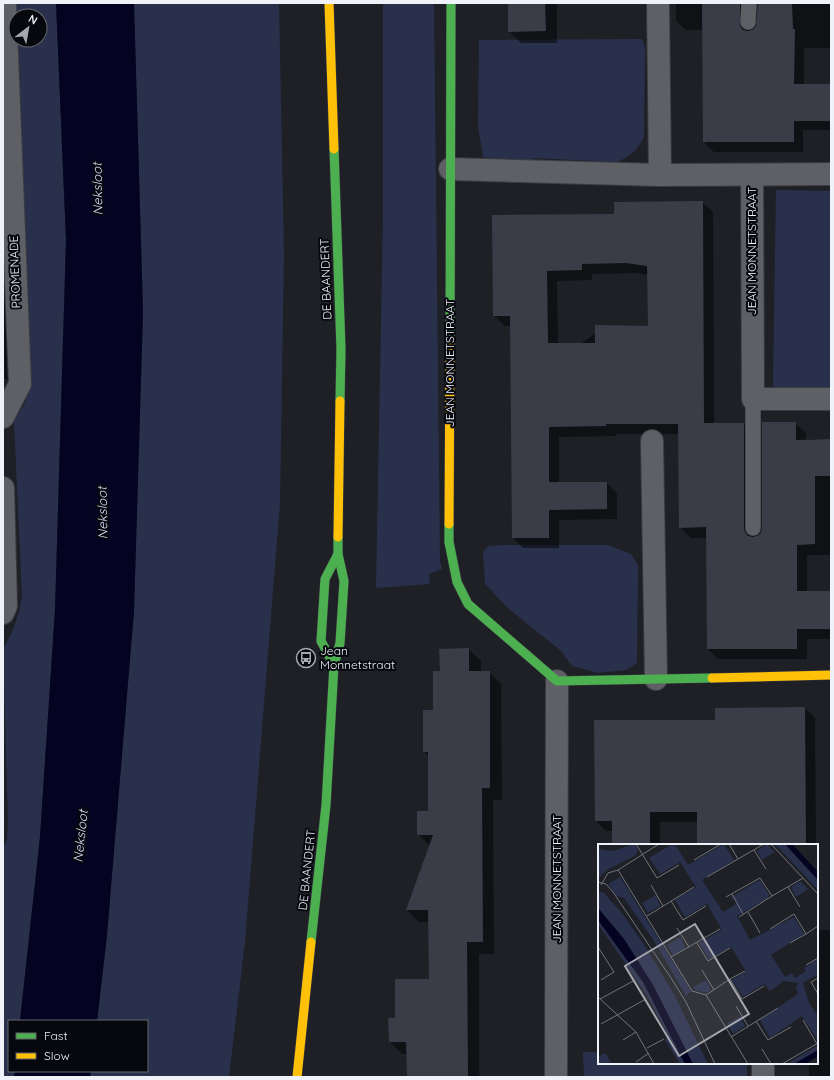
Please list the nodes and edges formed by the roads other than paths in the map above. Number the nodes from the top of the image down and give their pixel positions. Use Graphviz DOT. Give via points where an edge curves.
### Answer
graph roads {
  1 [pos="5,3"];
  2 [pos="329,3"];
  3 [pos="451,3"];
  4 [pos="658,3"];
  5 [pos="749,3"];
  6 [pos="748,22"];
  7 [pos="450,169"];
  8 [pos="831,174"];
  9 [pos="660,175"];
  10 [pos="752,175"];
  11 [pos="7,182"];
  12 [pos="753,399"];
  13 [pos="831,399"];
  14 [pos="6,407"];
  15 [pos="652,441"];
  16 [pos="3,488"];
  17 [pos="753,528"];
  18 [pos="338,554"];
  19 [pos="3,613"];
  20 [pos="334,665"];
  21 [pos="831,675"];
  22 [pos="656,679"];
  23 [pos="558,681"];
  24 [pos="763,1064"];
  25 [pos="297,1077"];
  26 [pos="556,1077"];
  27 [pos="763,1077"];
  1 -- 11 [label="street, PROMENADE"];
  2 -- 18 [label="main road, DE BAANDERT" via="341,349"];
  3 -- 7 [label="main road, JEAN MONNETSTRAAT"];
  4 -- 9 [label="street"];
  5 -- 6 [label="lane"];
  7 -- 9 [label="street, JEAN MONNETSTRAAT"];
  7 -- 23 [label="main road, JEAN MONNETSTRAAT" via="450,542 457,582 468,604"];
  8 -- 10 [label="street, JEAN MONNETSTRAAT"];
  9 -- 10 [label="street, JEAN MONNETSTRAAT"];
  10 -- 12 [label="street, JEAN MONNETSTRAAT"];
  11 -- 14 [label="street, PROMENADE" via="20,384"];
  12 -- 13 [label="street"];
  12 -- 17 [label="lane, JEAN MONNETSTRAAT"];
  15 -- 22 [label="street"];
  16 -- 19 [label="street" via="6,606"];
  18 -- 20 [label="main road, DE BAANDERT" via="344,581 340,643"];
  18 -- 20 [label="main road, DE BAANDERT" via="325,579 321,641"];
  20 -- 25 [label="main road, DE BAANDERT" via="326,805"];
  21 -- 22 [label="main road"];
  22 -- 23 [label="main road"];
  23 -- 26 [label="street, JEAN MONNETSTRAAT"];
  24 -- 27 [label="street"];
}
